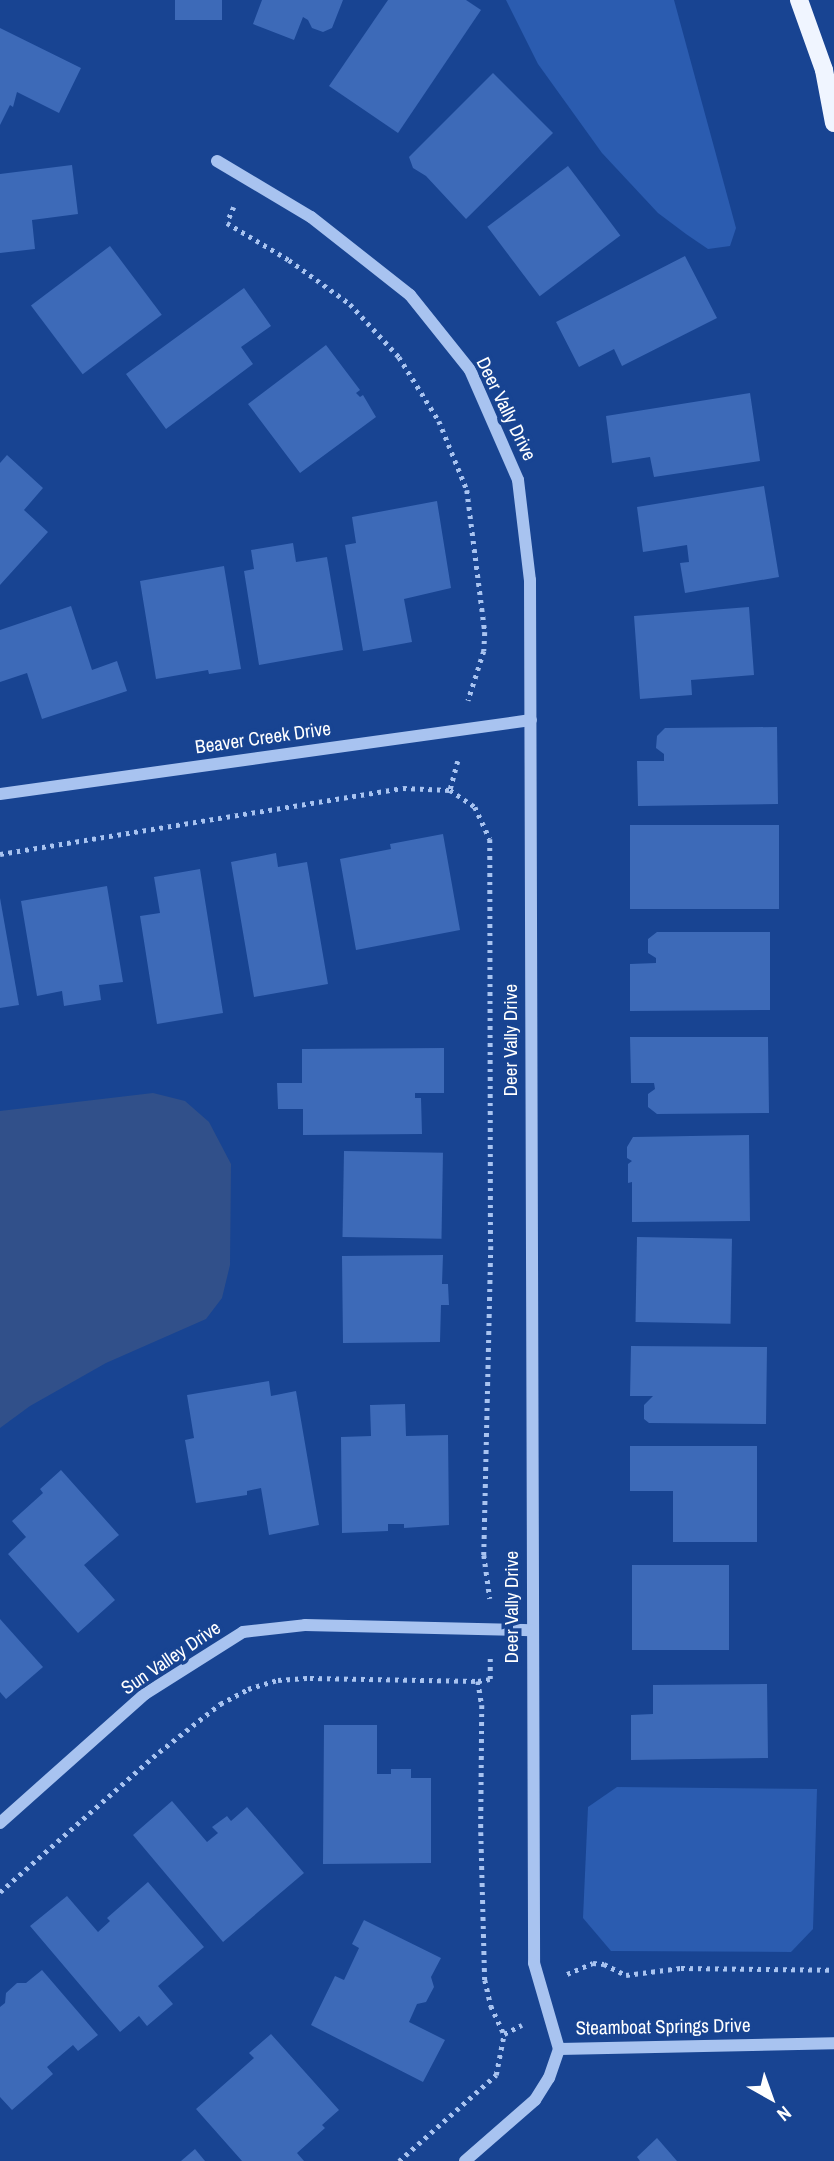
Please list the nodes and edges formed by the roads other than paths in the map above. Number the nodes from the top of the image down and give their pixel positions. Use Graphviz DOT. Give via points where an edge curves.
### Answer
graph roads {
  1 [pos="799,0"];
  2 [pos="834,123"];
  3 [pos="217,161"];
  4 [pos="531,720"];
  5 [pos="0,794"];
  6 [pos="531,1630"];
  7 [pos="0,1823"];
  8 [pos="834,2043"];
  9 [pos="559,2049"];
  10 [pos="465,2161"];
  1 -- 2 [label="main road" via="824,70"];
  3 -- 4 [label="street, Deer Vally Drive" via="311,217 410,295 470,370 518,480 530,580"];
  4 -- 5 [label="street, Beaver Creek Drive"];
  4 -- 6 [label="street, Deer Vally Drive"];
  6 -- 7 [label="street, Sun Valley Drive" via="305,1625 243,1632 145,1695"];
  6 -- 9 [label="street, Deer Vally Drive" via="534,1963"];
  8 -- 9 [label="street, Steamboat Springs Drive"];
  9 -- 10 [label="street, Steamboat Springs Drive" via="550,2078 535,2100"];
}
